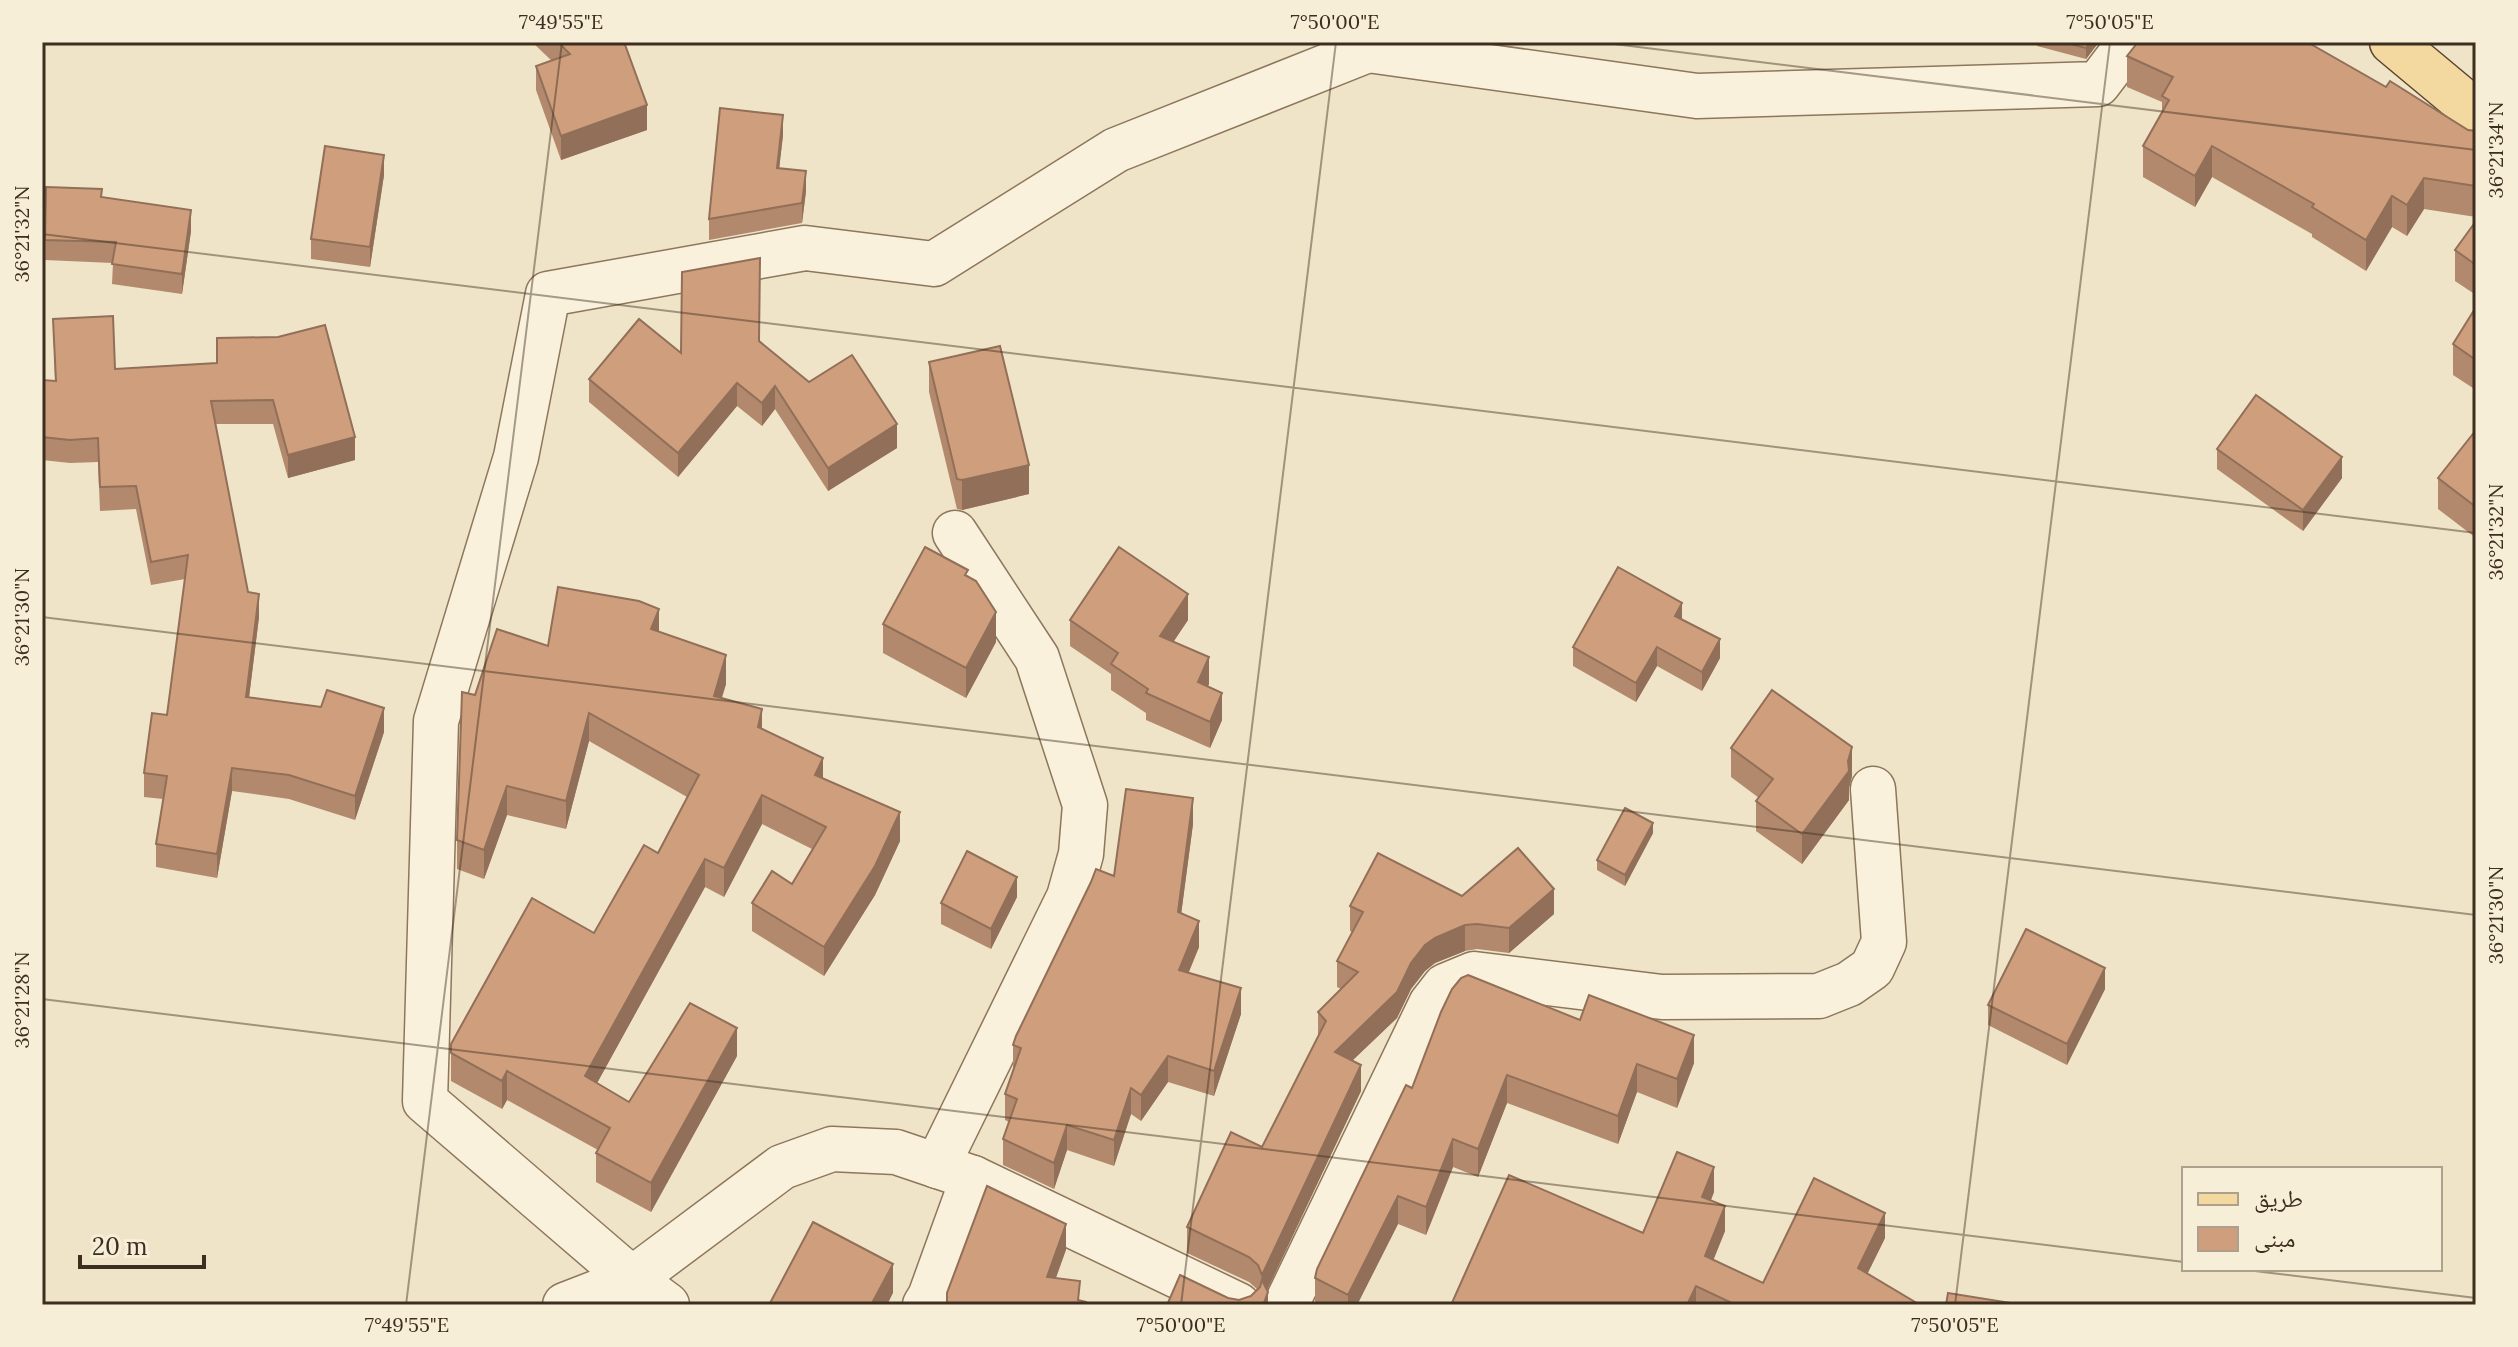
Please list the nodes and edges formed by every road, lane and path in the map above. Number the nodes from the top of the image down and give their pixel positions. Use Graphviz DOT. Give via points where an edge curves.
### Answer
graph roads {
  1 [pos="2130,42"];
  2 [pos="2392,42"];
  3 [pos="2476,112"];
  4 [pos="955,533"];
  5 [pos="1873,789"];
  6 [pos="955,1172"];
  7 [pos="632,1279"];
  8 [pos="565,1305"];
  9 [pos="667,1305"];
  10 [pos="925,1305"];
  11 [pos="1238,1305"];
  12 [pos="1286,1305"];
  1 -- 7 [label="street" via="2098,84 1697,96 1368,50 1116,150 934,264 805,248 548,294 516,457 436,721 425,1101"];
  2 -- 3 [label="main road"];
  4 -- 6 [label="street" via="1037,658 1085,805 1081,854 1069,897"];
  5 -- 12 [label="street" via="1884,942 1872,968 1849,984 1819,996 1662,997 1474,974 1445,986 1431,1004"];
  6 -- 7 [label="street" via="896,1152 832,1149 782,1167"];
  6 -- 10 [label="street"];
  6 -- 11 [label="street"];
  7 -- 8 [label="street"];
  7 -- 9 [label="street"];
}
